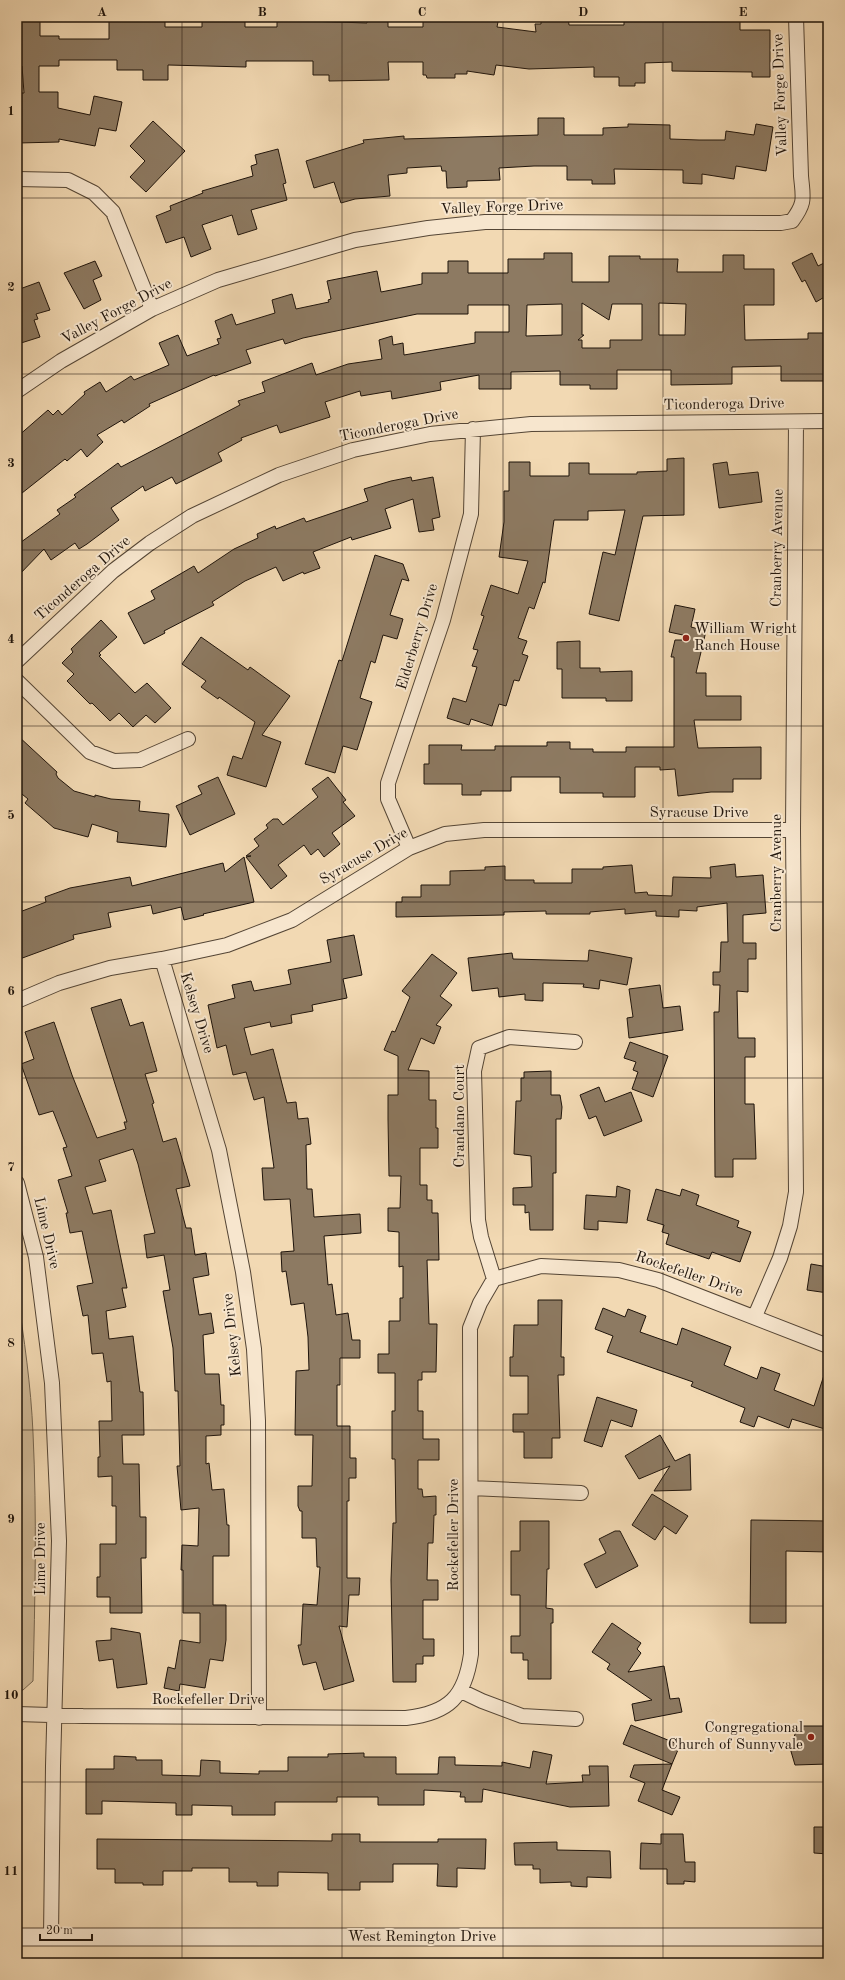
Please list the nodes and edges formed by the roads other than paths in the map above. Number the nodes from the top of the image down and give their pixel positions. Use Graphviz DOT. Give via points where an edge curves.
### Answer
graph roads {
  1 [pos="796,17"];
  2 [pos="17,179"];
  3 [pos="152,309"];
  4 [pos="17,391"];
  5 [pos="828,421"];
  6 [pos="796,422"];
  7 [pos="473,429"];
  8 [pos="17,661"];
  9 [pos="17,681"];
  10 [pos="188,739"];
  11 [pos="793,830"];
  12 [pos="409,848"];
  13 [pos="162,959"];
  14 [pos="17,1001"];
  15 [pos="575,1042"];
  16 [pos="17,1183"];
  17 [pos="494,1279"];
  18 [pos="755,1316"];
  19 [pos="828,1346"];
  20 [pos="471,1488"];
  21 [pos="582,1493"];
  22 [pos="461,1691"];
  23 [pos="17,1714"];
  24 [pos="55,1716"];
  25 [pos="259,1718"];
  26 [pos="576,1719"];
  27 [pos="17,1937"];
  28 [pos="51,1937"];
  29 [pos="828,1937"];
  1 -- 3 [label="street, Valley Forge Drive" via="801,176 804,197 803,204 792,221 484,222 428,228 355,240 282,260 218,280"];
  2 -- 3 [label="street" via="68,180 94,193 113,212"];
  3 -- 4 [label="street, Valley Forge Drive" via="61,361"];
  5 -- 6 [label="street, Ticonderoga Drive"];
  6 -- 7 [label="street, Ticonderoga Drive" via="531,424"];
  6 -- 11 [label="street, Cranberry Avenue"];
  7 -- 8 [label="street, Ticonderoga Drive" via="430,434 353,450 279,475 192,516 113,571"];
  7 -- 12 [label="street, Elderberry Drive" via="471,514 443,620 388,783 388,799"];
  9 -- 10 [label="street" via="90,752 114,761 140,760"];
  11 -- 12 [label="street, Syracuse Drive" via="484,830 445,834"];
  11 -- 18 [label="street, Cranberry Avenue" via="796,1192 782,1252"];
  12 -- 13 [label="street, Syracuse Drive" via="292,920 227,945"];
  13 -- 14 [label="street, Syracuse Drive" via="110,968 59,982"];
  13 -- 25 [label="street, Kelsey Drive" via="219,1150 243,1272 254,1349 258,1421"];
  15 -- 17 [label="street, Crandano Court" via="508,1037 479,1048 474,1071 478,1220"];
  16 -- 24 [label="street, Lime Drive" via="36,1257 52,1383 59,1541"];
  17 -- 18 [label="street, Rockefeller Drive" via="541,1266 619,1270 658,1280"];
  17 -- 20 [label="street, Rockefeller Drive" via="480,1302 470,1328"];
  18 -- 19 [label="street, Rockefeller Drive"];
  20 -- 21 [label="street"];
  20 -- 22 [label="street, Rockefeller Drive" via="471,1654 468,1674"];
  22 -- 25 [label="street, Rockefeller Drive" via="450,1704 424,1716"];
  22 -- 26 [label="street" via="522,1716"];
  23 -- 24 [label="street, Rockefeller Drive"];
  24 -- 25 [label="street, Rockefeller Drive"];
  24 -- 28 [label="street, Lime Drive"];
  27 -- 28 [label="street, West Remington Drive"];
  28 -- 29 [label="street, West Remington Drive"];
}
